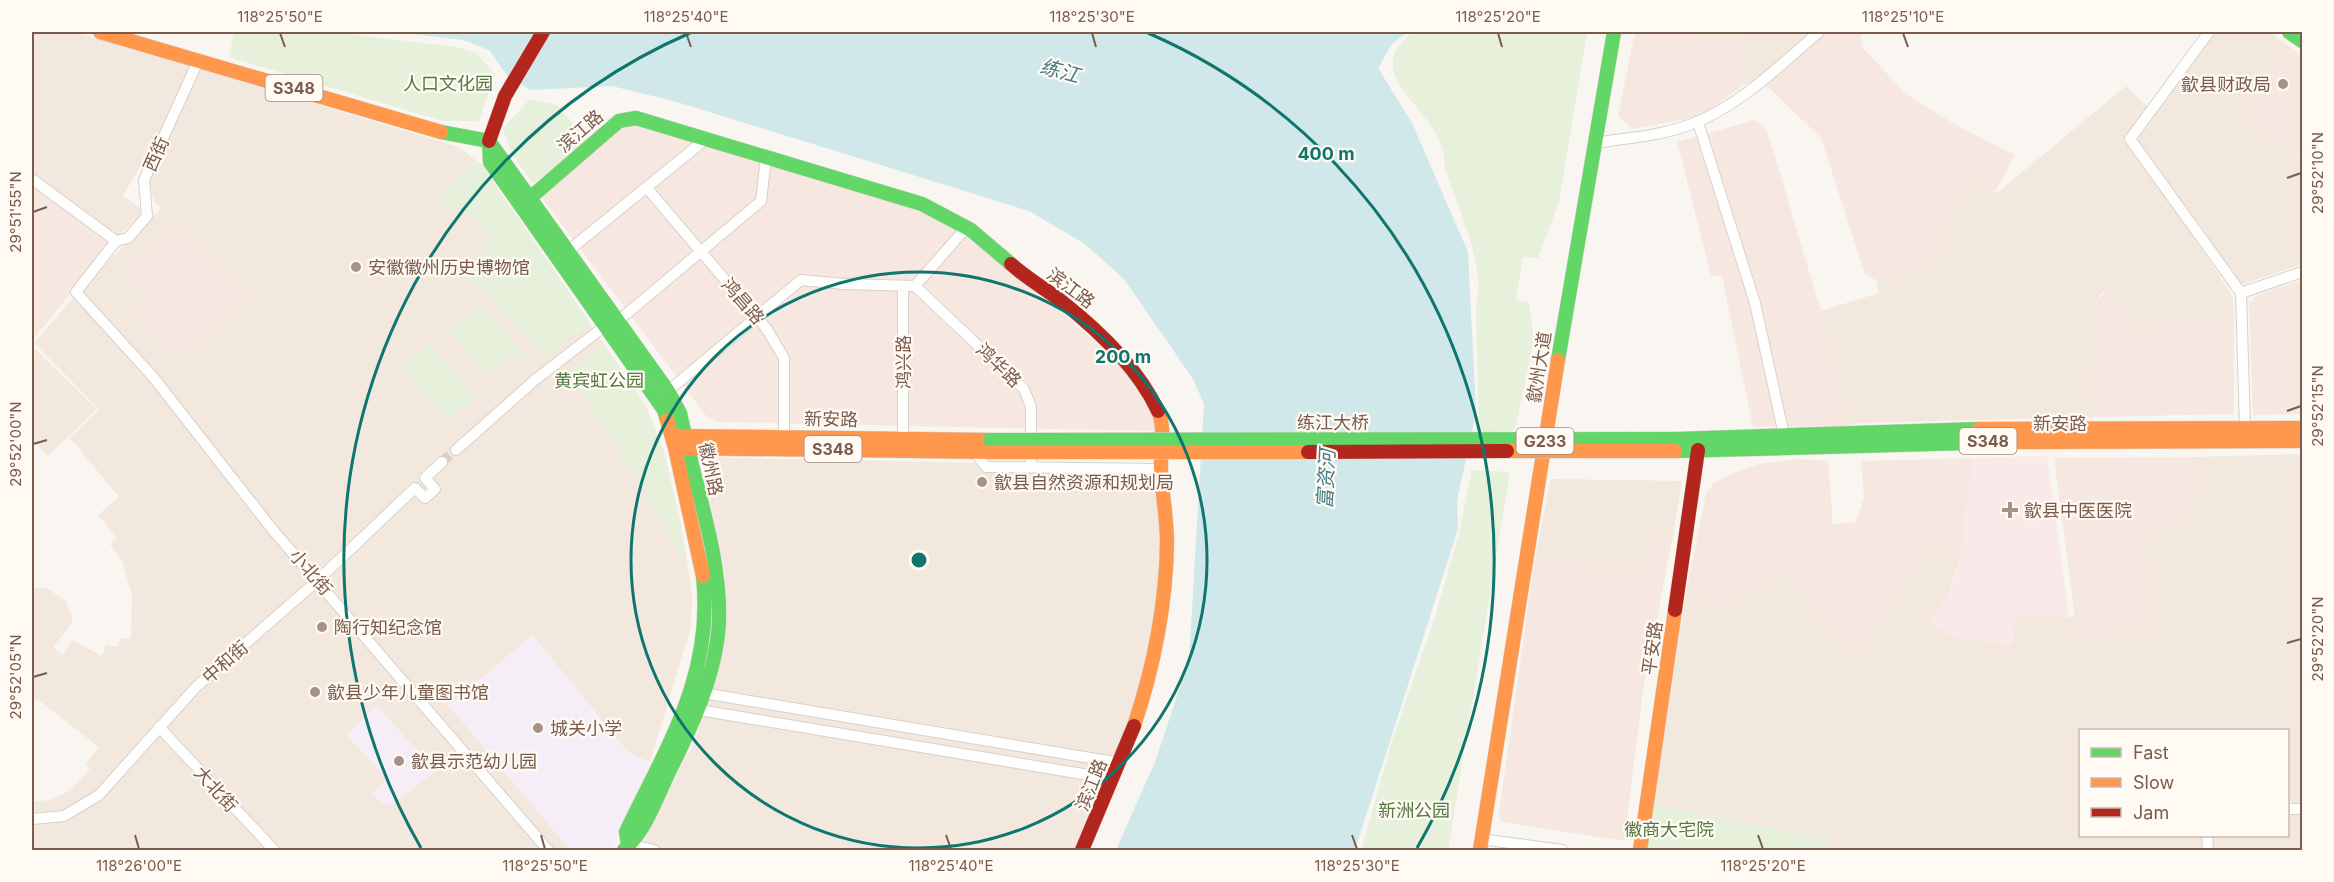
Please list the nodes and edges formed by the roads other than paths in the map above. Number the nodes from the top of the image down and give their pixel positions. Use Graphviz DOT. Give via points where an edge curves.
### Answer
graph roads {
  1 [pos="100,32"];
  2 [pos="543,32"];
  3 [pos="1601,32"];
  4 [pos="1614,32"];
  5 [pos="1819,32"];
  6 [pos="2209,32"];
  7 [pos="2289,32"];
  8 [pos="2302,41"];
  9 [pos="199,59"];
  10 [pos="1698,122"];
  11 [pos="706,139"];
  12 [pos="489,141"];
  13 [pos="1595,143"];
  14 [pos="766,158"];
  15 [pos="32,178"];
  16 [pos="646,187"];
  17 [pos="530,198"];
  18 [pos="966,228"];
  19 [pos="116,241"];
  20 [pos="568,251"];
  21 [pos="700,252"];
  22 [pos="2302,273"];
  23 [pos="909,286"];
  24 [pos="76,292"];
  25 [pos="2241,293"];
  26 [pos="756,317"];
  27 [pos="611,323"];
  28 [pos="668,391"];
  29 [pos="2302,428"];
  30 [pos="2245,429"];
  31 [pos="1785,435"];
  32 [pos="784,436"];
  33 [pos="903,438"];
  34 [pos="2302,441"];
  35 [pos="680,442"];
  36 [pos="1675,445"];
  37 [pos="990,446"];
  38 [pos="456,450"];
  39 [pos="1698,450"];
  40 [pos="974,452"];
  41 [pos="442,462"];
  42 [pos="1031,468"];
  43 [pos="1161,469"];
  44 [pos="318,580"];
  45 [pos="697,692"];
  46 [pos="690,708"];
  47 [pos="159,727"];
  48 [pos="1120,763"];
  49 [pos="1113,779"];
  50 [pos="32,819"];
  51 [pos="1480,845"];
  52 [pos="626,847"];
  53 [pos="274,850"];
  54 [pos="548,850"];
  55 [pos="654,850"];
  56 [pos="1082,850"];
  57 [pos="1467,850"];
  58 [pos="1562,850"];
  59 [pos="1640,850"];
  1 -- 9 [label="main road, S348"];
  2 -- 12 [label="main road" via="505,96"];
  3 -- 57 [label="main road, 歙州大道 / G233" via="1549,330"];
  4 -- 13 [label="main road, 歙州大道 / G233"];
  5 -- 10 [label="street" via="1762,80"];
  6 -- 25 [label="street" via="2130,139"];
  7 -- 8 [label="main road"];
  9 -- 12 [label="main road, S348" via="447,134"];
  9 -- 19 [label="street, 西街" via="144,180 147,216 128,238"];
  10 -- 13 [label="street"];
  10 -- 31 [label="street" via="1755,303"];
  11 -- 14 [label="main road, 滨江路"];
  11 -- 16 [label="street"];
  11 -- 17 [label="main road, 滨江路" via="652,122 624,119"];
  12 -- 17 [label="main road, 徽州路"];
  12 -- 27 [label="main road, 徽州路" via="490,162"];
  13 -- 51 [label="main road, 歙州大道 / G233"];
  14 -- 18 [label="main road, 滨江路" via="922,204"];
  14 -- 21 [label="street" via="761,201"];
  15 -- 19 [label="street"];
  16 -- 20 [label="street"];
  16 -- 21 [label="street, 鸿昌路"];
  17 -- 20 [label="main road, 徽州路"];
  18 -- 23 [label="street"];
  18 -- 43 [label="main road, 滨江路" via="1078,315 1127,363 1148,390 1162,420"];
  19 -- 24 [label="street, 西街"];
  20 -- 27 [label="main road, 徽州路"];
  21 -- 26 [label="street, 鸿昌路"];
  21 -- 27 [label="street"];
  22 -- 25 [label="street"];
  23 -- 26 [label="street" via="801,280"];
  23 -- 33 [label="street, 鸿兴路"];
  23 -- 42 [label="street, 鸿华路" via="1024,389 1031,407"];
  24 -- 44 [label="street, 小北街" via="153,378 272,529"];
  25 -- 30 [label="street"];
  26 -- 28 [label="street"];
  26 -- 32 [label="street, 鸿昌路" via="775,339 784,358"];
  27 -- 28 [label="main road, 徽州路"];
  27 -- 35 [label="main road, 徽州路"];
  27 -- 38 [label="street" via="536,379"];
  28 -- 35 [label="main road, 徽州路" via="680,413"];
  29 -- 30 [label="main road, 新安路 / S348"];
  30 -- 31 [label="main road, 新安路 / S348" via="1952,429"];
  31 -- 36 [label="main road, 新安路 / S348"];
  32 -- 33 [label="main road, 新安路 / S348"];
  32 -- 35 [label="main road, 新安路 / S348"];
  33 -- 37 [label="main road, 新安路 / S348"];
  34 -- 39 [label="main road, 新安路 / S348" via="1953,442"];
  35 -- 40 [label="main road, 新安路 / S348"];
  35 -- 45 [label="main road, 徽州路" via="705,598"];
  36 -- 37 [label="main road, 练江大桥 / S348, bridge"];
  36 -- 39 [label="main road, 新安路 / S348"];
  37 -- 40 [label="main road, 新安路 / S348"];
  39 -- 59 [label="main road, 平安路"];
  40 -- 42 [label="street" via="986,467"];
  41 -- 44 [label="street, 中和街" via="425,478 435,489 425,498 415,488"];
  42 -- 43 [label="street"];
  43 -- 48 [label="main road, 滨江路" via="1167,540 1162,616 1148,686"];
  44 -- 47 [label="street, 中和街" via="196,687"];
  44 -- 54 [label="street, 小北街"];
  45 -- 46 [label="main road, 徽州路"];
  45 -- 48 [label="street"];
  46 -- 49 [label="street"];
  46 -- 52 [label="main road, 徽州路" via="638,837"];
  47 -- 50 [label="street, 中和街" via="91,801 55,819"];
  47 -- 53 [label="street, 大北街"];
  48 -- 49 [label="main road, 滨江路"];
  49 -- 56 [label="main road, 滨江路"];
  51 -- 58 [label="street"];
  52 -- 55 [label="street"];
}
